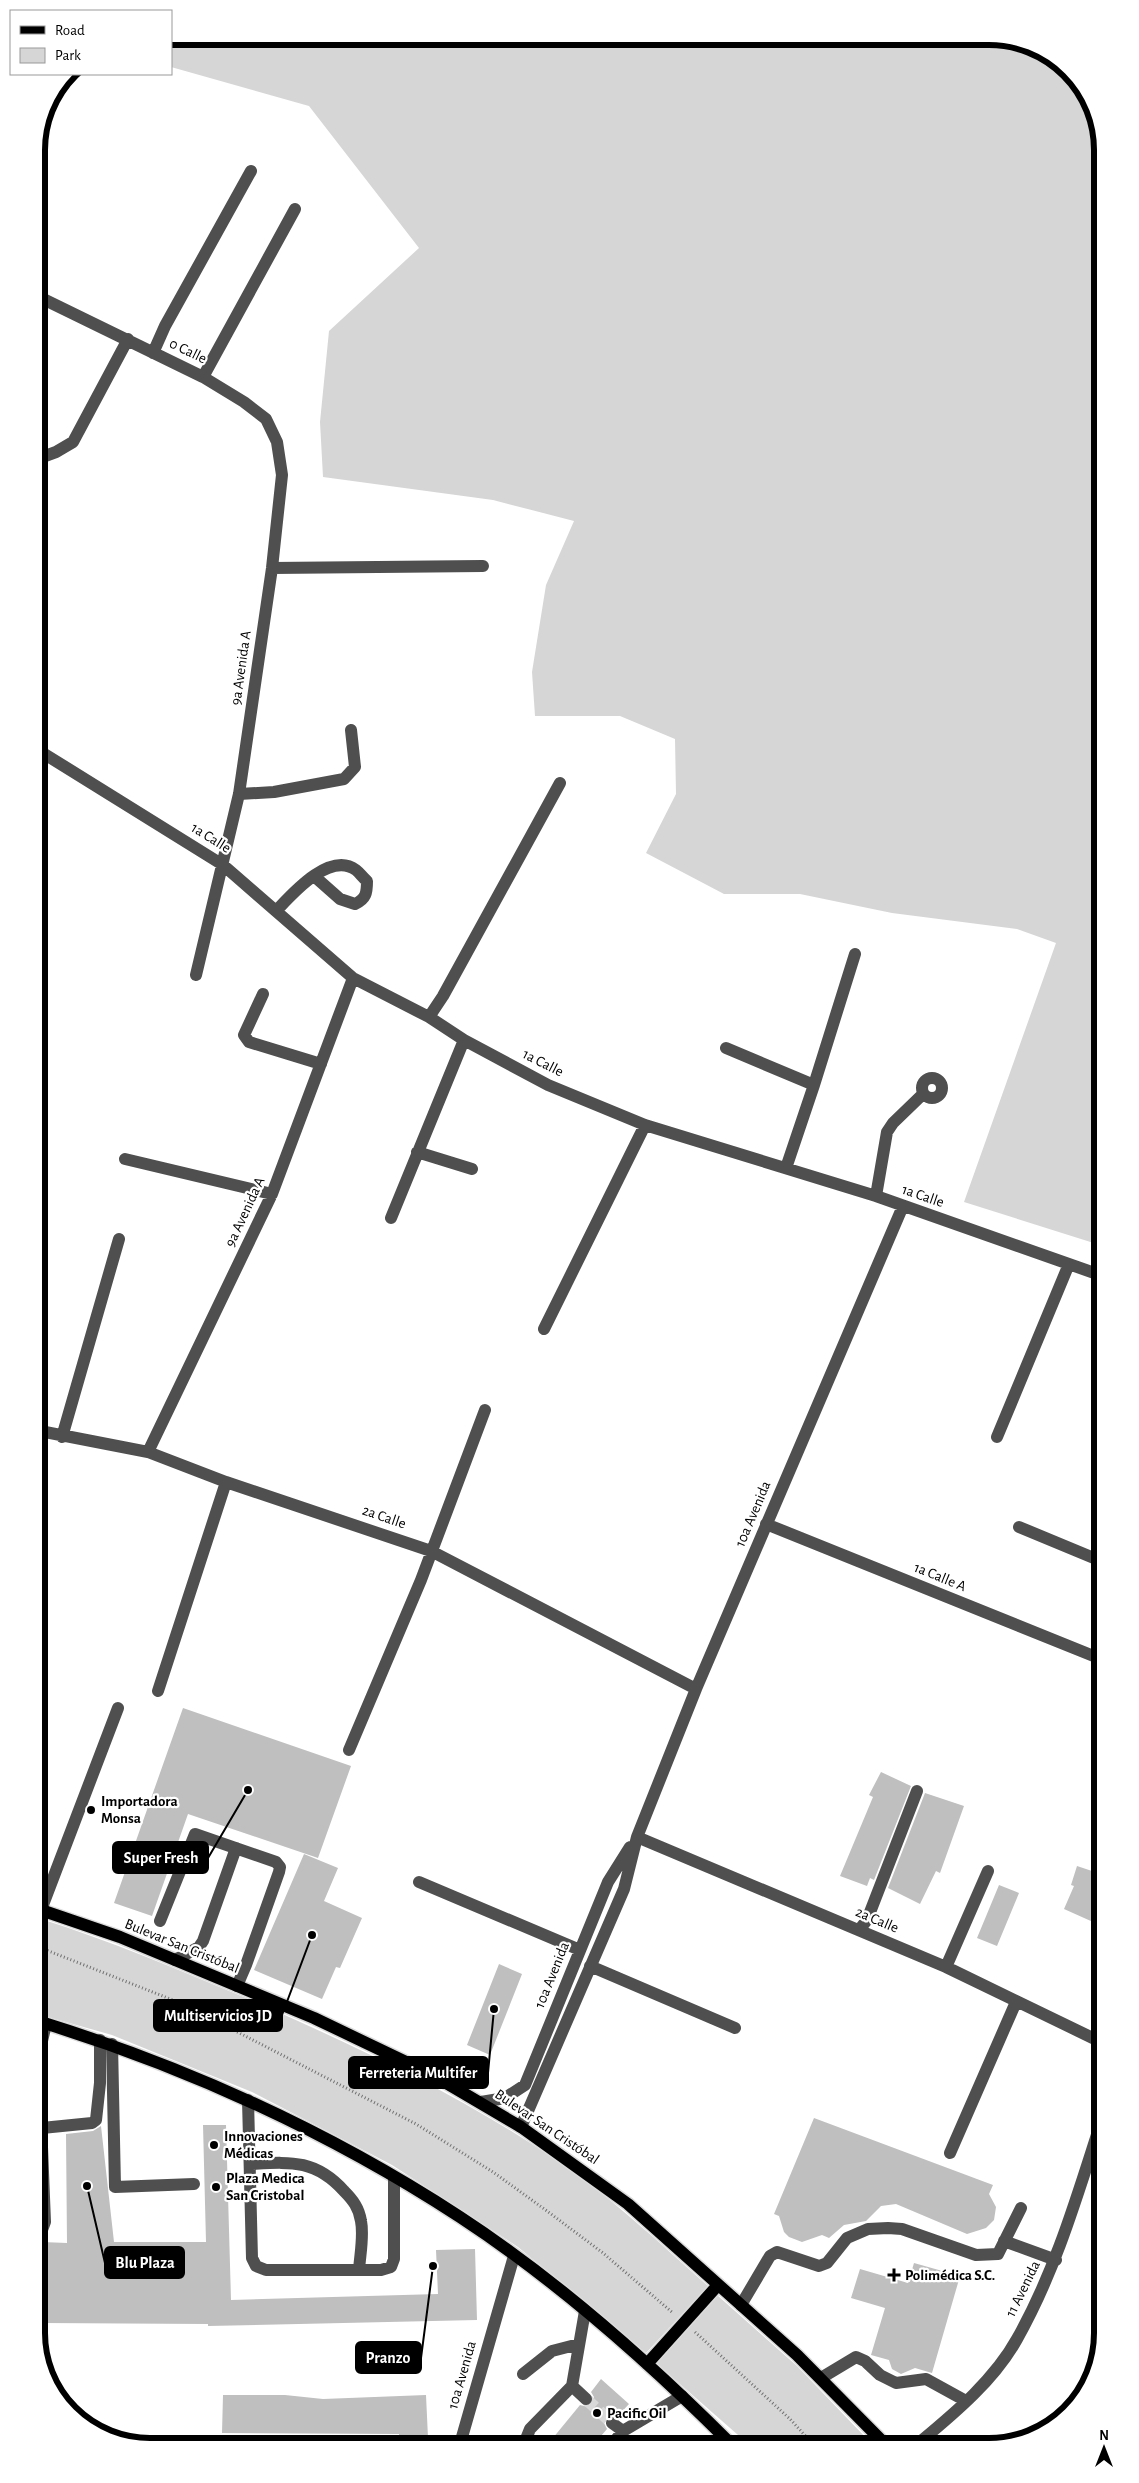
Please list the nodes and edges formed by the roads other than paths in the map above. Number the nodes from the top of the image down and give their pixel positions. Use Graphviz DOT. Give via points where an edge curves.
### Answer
graph roads {
  1 [pos="251,171"];
  2 [pos="294,209"];
  3 [pos="45,300"];
  4 [pos="128,339"];
  5 [pos="153,353"];
  6 [pos="203,377"];
  7 [pos="45,456"];
  8 [pos="282,475"];
  9 [pos="483,566"];
  10 [pos="272,568"];
  11 [pos="351,730"];
  12 [pos="45,754"];
  13 [pos="560,783"];
  14 [pos="240,794"];
  15 [pos="224,865"];
  16 [pos="314,876"];
  17 [pos="277,910"];
  18 [pos="855,954"];
  19 [pos="196,975"];
  20 [pos="352,978"];
  21 [pos="263,994"];
  22 [pos="429,1017"];
  23 [pos="464,1040"];
  24 [pos="726,1048"];
  25 [pos="321,1064"];
  26 [pos="814,1085"];
  27 [pos="923,1094"];
  28 [pos="645,1125"];
  29 [pos="417,1152"];
  30 [pos="125,1159"];
  31 [pos="786,1168"];
  32 [pos="472,1169"];
  33 [pos="272,1194"];
  34 [pos="876,1196"];
  35 [pos="903,1206"];
  36 [pos="391,1218"];
  37 [pos="119,1239"];
  38 [pos="1069,1264"];
  39 [pos="1094,1274"];
  40 [pos="544,1329"];
  41 [pos="484,1410"];
  42 [pos="45,1432"];
  43 [pos="62,1437"];
  44 [pos="996,1437"];
  45 [pos="148,1452"];
  46 [pos="226,1482"];
  47 [pos="766,1524"];
  48 [pos="1019,1527"];
  49 [pos="431,1551"];
  50 [pos="1094,1557"];
  51 [pos="1094,1656"];
  52 [pos="696,1689"];
  53 [pos="158,1691"];
  54 [pos="118,1708"];
  55 [pos="349,1750"];
  56 [pos="917,1791"];
  57 [pos="637,1837"];
  58 [pos="236,1848"];
  59 [pos="988,1871"];
  60 [pos="419,1882"];
  61 [pos="45,1900"];
  62 [pos="45,1911"];
  63 [pos="160,1921"];
  64 [pos="859,1930"];
  65 [pos="580,1950"];
  66 [pos="175,1960"];
  67 [pos="590,1966"];
  68 [pos="946,1968"];
  69 [pos="236,1986"];
  70 [pos="1016,2002"];
  71 [pos="45,2023"];
  72 [pos="736,2028"];
  73 [pos="1094,2037"];
  74 [pos="106,2042"];
  75 [pos="248,2100"];
  76 [pos="481,2102"];
  77 [pos="521,2127"];
  78 [pos="45,2128"];
  79 [pos="1094,2144"];
  80 [pos="950,2153"];
  81 [pos="250,2164"];
  82 [pos="394,2177"];
  83 [pos="194,2184"];
  84 [pos="1021,2208"];
  85 [pos="1004,2241"];
  86 [pos="514,2256"];
  87 [pos="1056,2260"];
  88 [pos="359,2270"];
  89 [pos="718,2285"];
  90 [pos="741,2304"];
  91 [pos="585,2310"];
  92 [pos="579,2344"];
  93 [pos="648,2364"];
  94 [pos="523,2374"];
  95 [pos="821,2378"];
  96 [pos="572,2386"];
  97 [pos="682,2396"];
  98 [pos="586,2399"];
  99 [pos="966,2401"];
  100 [pos="612,2423"];
  101 [pos="623,2431"];
  102 [pos="462,2438"];
  103 [pos="526,2438"];
  104 [pos="617,2438"];
  105 [pos="725,2438"];
  106 [pos="880,2438"];
  107 [pos="924,2438"];
  1 -- 5 [label="street" via="164,326"];
  2 -- 6 [label="street"];
  3 -- 4 [label="street, 0 Calle"];
  4 -- 5 [label="street, 0 Calle"];
  4 -- 7 [label="street" via="73,442"];
  5 -- 6 [label="street, 0 Calle"];
  6 -- 8 [label="street, 0 Calle" via="266,419 277,442"];
  8 -- 10 [label="street, 9a Avenida A"];
  9 -- 10 [label="street"];
  10 -- 14 [label="street, 9a Avenida A"];
  11 -- 14 [label="street" via="354,767 344,779 274,792"];
  12 -- 15 [label="street, 1a Calle"];
  13 -- 22 [label="street"];
  14 -- 15 [label="street, 9a Avenida A"];
  15 -- 17 [label="street, 1a Calle"];
  15 -- 19 [label="street, 9a Avenida A"];
  16 -- 17 [label="street"];
  17 -- 20 [label="street, 1a Calle"];
  18 -- 26 [label="street"];
  20 -- 22 [label="street, 1a Calle"];
  20 -- 25 [label="street, 9a Avenida A"];
  21 -- 25 [label="street" via="245,1039"];
  22 -- 23 [label="street, 1a Calle"];
  23 -- 28 [label="street, 1a Calle" via="548,1085"];
  23 -- 29 [label="street"];
  24 -- 26 [label="street"];
  25 -- 33 [label="street, 9a Avenida A"];
  26 -- 31 [label="street"];
  27 -- 34 [label="street" via="887,1132"];
  28 -- 31 [label="street, 1a Calle"];
  28 -- 40 [label="street"];
  29 -- 32 [label="street"];
  29 -- 36 [label="street"];
  30 -- 33 [label="street"];
  31 -- 34 [label="street, 1a Calle"];
  33 -- 45 [label="street, 9a Avenida A"];
  34 -- 35 [label="street, 1a Calle"];
  35 -- 38 [label="street, 1a Calle"];
  35 -- 47 [label="street, 10a Avenida"];
  37 -- 43 [label="street"];
  38 -- 39 [label="street, 1a Calle"];
  38 -- 44 [label="street"];
  41 -- 49 [label="street"];
  42 -- 43 [label="street, 2a Calle"];
  43 -- 45 [label="street, 2a Calle"];
  45 -- 46 [label="street, 2a Calle"];
  46 -- 49 [label="street, 2a Calle"];
  46 -- 53 [label="street"];
  47 -- 51 [label="street, 1a Calle A"];
  47 -- 52 [label="street, 10a Avenida"];
  48 -- 50 [label="street"];
  49 -- 52 [label="street, 2a Calle"];
  49 -- 55 [label="street"];
  52 -- 57 [label="street, 10a Avenida"];
  54 -- 61 [label="street"];
  56 -- 64 [label="street" via="867,1920"];
  57 -- 64 [label="street, 2a Calle"];
  57 -- 65 [label="street, 10a Avenida" via="608,1882"];
  57 -- 67 [label="street, 10a Avenida" via="624,1889"];
  58 -- 63 [label="street" via="199,1834 193,1836"];
  58 -- 66 [label="street" via="203,1941 199,1947"];
  58 -- 69 [label="street" via="276,1862 280,1867"];
  59 -- 68 [label="street"];
  60 -- 65 [label="street"];
  62 -- 66 [label="main road, Bulevar San Cristóbal"];
  64 -- 68 [label="street, 2a Calle"];
  65 -- 76 [label="street, 10a Avenida" via="525,2085 505,2098"];
  66 -- 69 [label="main road, Bulevar San Cristóbal"];
  67 -- 72 [label="street"];
  67 -- 77 [label="street, 10a Avenida"];
  68 -- 70 [label="street, 2a Calle"];
  69 -- 76 [label="main road, Bulevar San Cristóbal" via="377,2046"];
  70 -- 73 [label="street, 2a Calle"];
  70 -- 80 [label="street"];
  71 -- 74 [label="main road"];
  74 -- 75 [label="main road"];
  74 -- 78 [label="street" via="96,2120"];
  74 -- 83 [label="street" via="115,2187"];
  75 -- 81 [label="street"];
  75 -- 82 [label="main road"];
  76 -- 77 [label="main road, Bulevar San Cristóbal"];
  77 -- 89 [label="main road, Bulevar San Cristóbal" via="628,2204"];
  79 -- 87 [label="street, 11 Avenida"];
  81 -- 88 [label="street" via="293,2162 311,2166 332,2178 356,2205 361,2222"];
  81 -- 88 [label="street" via="252,2258 256,2266 266,2270"];
  82 -- 86 [label="main road" via="461,2218"];
  82 -- 88 [label="street" via="394,2259 391,2267"];
  84 -- 85 [label="street"];
  85 -- 87 [label="street"];
  85 -- 90 [label="street" via="998,2254 986,2256 902,2229 868,2229 847,2238 827,2263 819,2266 777,2252 770,2256"];
  86 -- 91 [label="main road"];
  86 -- 102 [label="street, 10a Avenida"];
  87 -- 99 [label="street, 11 Avenida" via="1017,2340"];
  89 -- 90 [label="main road, Bulevar San Cristóbal"];
  89 -- 93 [label="main road"];
  90 -- 95 [label="main road, Bulevar San Cristóbal"];
  91 -- 92 [label="street"];
  91 -- 93 [label="main road"];
  92 -- 94 [label="street" via="552,2351"];
  92 -- 96 [label="street"];
  93 -- 97 [label="main road"];
  95 -- 99 [label="street" via="856,2357 896,2383 926,2380"];
  95 -- 106 [label="main road, Bulevar San Cristóbal"];
  96 -- 98 [label="street"];
  96 -- 103 [label="street" via="530,2429"];
  97 -- 101 [label="street"];
  97 -- 105 [label="main road"];
  99 -- 107 [label="street, 11 Avenida"];
  100 -- 101 [label="street"];
  101 -- 104 [label="street"];
}
